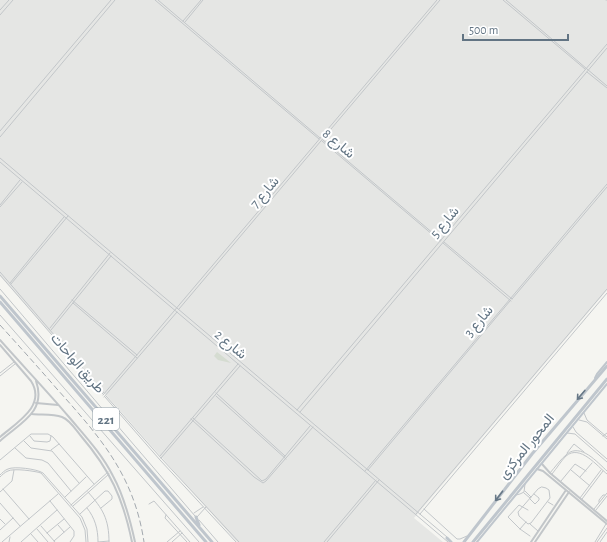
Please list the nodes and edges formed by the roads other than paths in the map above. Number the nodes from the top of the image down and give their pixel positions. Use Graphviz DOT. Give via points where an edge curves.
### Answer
graph roads {
  1 [pos="9,0"];
  2 [pos="13,0"];
  3 [pos="111,0"];
  4 [pos="115,0"];
  5 [pos="155,0"];
  6 [pos="158,0"];
  7 [pos="201,0"];
  8 [pos="203,0"];
  9 [pos="437,0"];
  10 [pos="440,0"];
  11 [pos="503,0"];
  12 [pos="506,0"];
  13 [pos="0,10"];
  14 [pos="0,15"];
  15 [pos="183,23"];
  16 [pos="607,44"];
  17 [pos="607,48"];
  18 [pos="587,70"];
  19 [pos="42,82"];
  20 [pos="44,84"];
  21 [pos="607,86"];
  22 [pos="607,88"];
  23 [pos="0,131"];
  24 [pos="0,137"];
  25 [pos="321,139"];
  26 [pos="0,158"];
  27 [pos="0,162"];
  28 [pos="25,179"];
  29 [pos="22,181"];
  30 [pos="607,184"];
  31 [pos="607,187"];
  32 [pos="8,196"];
  33 [pos="0,205"];
  34 [pos="0,207"];
  35 [pos="68,216"];
  36 [pos="65,218"];
  37 [pos="441,240"];
  38 [pos="443,242"];
  39 [pos="111,252"];
  40 [pos="109,254"];
  41 [pos="113,254"];
  42 [pos="111,256"];
  43 [pos="538,267"];
  44 [pos="130,269"];
  45 [pos="128,271"];
  46 [pos="0,272"];
  47 [pos="1,275"];
  48 [pos="90,278"];
  49 [pos="92,279"];
  50 [pos="9,284"];
  51 [pos="0,289"];
  52 [pos="607,289"];
  53 [pos="607,293"];
  54 [pos="0,296"];
  55 [pos="511,299"];
  56 [pos="71,301"];
  57 [pos="0,302"];
  58 [pos="73,302"];
  59 [pos="178,309"];
  60 [pos="176,311"];
  61 [pos="0,315"];
  62 [pos="61,316"];
  63 [pos="377,316"];
  64 [pos="380,318"];
  65 [pos="20,322"];
  66 [pos="25,328"];
  67 [pos="49,330"];
  68 [pos="0,340"];
  69 [pos="0,346"];
  70 [pos="137,356"];
  71 [pos="15,362"];
  72 [pos="607,362"];
  73 [pos="238,364"];
  74 [pos="242,364"];
  75 [pos="240,366"];
  76 [pos="607,366"];
  77 [pos="26,368"];
  78 [pos="23,371"];
  79 [pos="0,373"];
  80 [pos="0,376"];
  81 [pos="595,379"];
  82 [pos="607,379"];
  83 [pos="36,380"];
  84 [pos="607,384"];
  85 [pos="599,391"];
  86 [pos="215,394"];
  87 [pos="104,395"];
  88 [pos="34,403"];
  89 [pos="38,404"];
  90 [pos="59,406"];
  91 [pos="95,406"];
  92 [pos="508,407"];
  93 [pos="297,410"];
  94 [pos="584,411"];
  95 [pos="296,412"];
  96 [pos="300,412"];
  97 [pos="32,414"];
  98 [pos="298,414"];
  99 [pos="109,416"];
  100 [pos="193,419"];
  101 [pos="577,420"];
  102 [pos="71,422"];
  103 [pos="17,424"];
  104 [pos="311,425"];
  105 [pos="573,426"];
  106 [pos="313,427"];
  107 [pos="566,433"];
  108 [pos="607,433"];
  109 [pos="29,435"];
  110 [pos="52,435"];
  111 [pos="603,435"];
  112 [pos="607,436"];
  113 [pos="0,437"];
  114 [pos="607,439"];
  115 [pos="23,440"];
  116 [pos="0,441"];
  117 [pos="59,444"];
  118 [pos="15,447"];
  119 [pos="51,451"];
  120 [pos="586,453"];
  121 [pos="566,455"];
  122 [pos="604,456"];
  123 [pos="607,456"];
  124 [pos="285,457"];
  125 [pos="160,458"];
  126 [pos="607,459"];
  127 [pos="0,460"];
  128 [pos="593,462"];
  129 [pos="607,462"];
  130 [pos="542,463"];
  131 [pos="536,469"];
  132 [pos="545,469"];
  133 [pos="14,470"];
  134 [pos="29,470"];
  135 [pos="367,470"];
  136 [pos="571,470"];
  137 [pos="603,470"];
  138 [pos="365,471"];
  139 [pos="543,471"];
  140 [pos="586,471"];
  141 [pos="607,471"];
  142 [pos="109,473"];
  143 [pos="551,474"];
  144 [pos="607,474"];
  145 [pos="1,475"];
  146 [pos="87,476"];
  147 [pos="580,478"];
  148 [pos="377,480"];
  149 [pos="561,482"];
  150 [pos="79,483"];
  151 [pos="52,484"];
  152 [pos="94,484"];
  153 [pos="525,484"];
  154 [pos="590,486"];
  155 [pos="3,489"];
  156 [pos="71,491"];
  157 [pos="567,491"];
  158 [pos="0,492"];
  159 [pos="88,492"];
  160 [pos="524,492"];
  161 [pos="59,494"];
  162 [pos="533,494"];
  163 [pos="515,495"];
  164 [pos="607,495"];
  165 [pos="64,497"];
  166 [pos="530,498"];
  167 [pos="581,498"];
  168 [pos="605,499"];
  169 [pos="95,500"];
  170 [pos="607,500"];
  171 [pos="50,501"];
  172 [pos="548,502"];
  173 [pos="0,503"];
  174 [pos="149,504"];
  175 [pos="2,505"];
  176 [pos="72,505"];
  177 [pos="553,505"];
  178 [pos="205,506"];
  179 [pos="523,506"];
  180 [pos="0,507"];
  181 [pos="87,508"];
  182 [pos="101,508"];
  183 [pos="423,509"];
  184 [pos="57,510"];
  185 [pos="75,510"];
  186 [pos="528,510"];
  187 [pos="594,510"];
  188 [pos="193,513"];
  189 [pos="80,514"];
  190 [pos="166,514"];
  191 [pos="418,514"];
  192 [pos="0,518"];
  193 [pos="13,518"];
  194 [pos="64,518"];
  195 [pos="196,518"];
  196 [pos="601,518"];
  197 [pos="29,519"];
  198 [pos="607,521"];
  199 [pos="526,522"];
  200 [pos="58,524"];
  201 [pos="529,524"];
  202 [pos="607,524"];
  203 [pos="6,525"];
  204 [pos="41,525"];
  205 [pos="20,526"];
  206 [pos="71,526"];
  207 [pos="199,527"];
  208 [pos="36,528"];
  209 [pos="543,528"];
  210 [pos="607,528"];
  211 [pos="226,529"];
  212 [pos="520,529"];
  213 [pos="0,530"];
  214 [pos="180,531"];
  215 [pos="64,532"];
  216 [pos="178,532"];
  217 [pos="538,532"];
  218 [pos="607,532"];
  219 [pos="47,533"];
  220 [pos="182,533"];
  221 [pos="31,534"];
  222 [pos="471,534"];
  223 [pos="10,535"];
  224 [pos="180,535"];
  225 [pos="530,536"];
  226 [pos="447,538"];
  227 [pos="480,538"];
  228 [pos="54,541"];
  229 [pos="109,541"];
  230 [pos="2,542"];
  231 [pos="9,542"];
  232 [pos="21,542"];
  233 [pos="38,542"];
  234 [pos="48,542"];
  235 [pos="70,542"];
  236 [pos="87,542"];
  237 [pos="133,542"];
  238 [pos="167,542"];
  239 [pos="172,542"];
  240 [pos="186,542"];
  241 [pos="190,542"];
  242 [pos="199,542"];
  243 [pos="206,542"];
  244 [pos="212,542"];
  245 [pos="218,542"];
  246 [pos="236,542"];
  247 [pos="239,542"];
  248 [pos="324,542"];
  249 [pos="327,542"];
  250 [pos="448,542"];
  251 [pos="451,542"];
  252 [pos="464,542"];
  253 [pos="473,542"];
  254 [pos="477,542"];
  255 [pos="481,542"];
  256 [pos="531,542"];
  257 [pos="535,542"];
  258 [pos="594,542"];
  259 [pos="597,542"];
  260 [pos="600,542"];
  1 -- 13 [label="street"];
  2 -- 14 [label="street"];
  3 -- 19 [label="street"];
  4 -- 20 [label="street"];
  5 -- 15 [label="street, شارع 8"];
  6 -- 15 [label="street, شارع 8"];
  7 -- 15 [label="street"];
  8 -- 15 [label="street"];
  9 -- 25 [label="street, شارع 7"];
  10 -- 25 [label="street, شارع 7"];
  11 -- 18 [label="street"];
  12 -- 18 [label="street"];
  15 -- 25 [label="street, شارع 8"];
  16 -- 18 [label="street, شارع 5"];
  17 -- 18 [label="street, شارع 5"];
  18 -- 21 [label="street"];
  18 -- 22 [label="street"];
  18 -- 37 [label="street, شارع 5"];
  18 -- 38 [label="street, شارع 5"];
  19 -- 20 [label="street"];
  19 -- 23 [label="street"];
  20 -- 24 [label="street"];
  25 -- 37 [label="street, شارع 8"];
  25 -- 59 [label="street, شارع 7"];
  26 -- 28 [label="street, شارع 2"];
  27 -- 29 [label="street, شارع 2"];
  28 -- 29 [label="street"];
  28 -- 35 [label="street, شارع 2"];
  29 -- 32 [label="street"];
  29 -- 36 [label="street, شارع 2"];
  30 -- 43 [label="street, شارع 3"];
  31 -- 43 [label="street, شارع 3"];
  32 -- 33 [label="street"];
  32 -- 34 [label="street"];
  35 -- 36 [label="street"];
  35 -- 39 [label="street, شارع 2"];
  36 -- 40 [label="street, شارع 2"];
  36 -- 50 [label="street"];
  37 -- 38 [label="street, شارع 8"];
  37 -- 63 [label="street, شارع 5"];
  38 -- 55 [label="street, شارع 8"];
  38 -- 64 [label="street, شارع 5"];
  39 -- 40 [label="street"];
  39 -- 41 [label="street, شارع 2"];
  40 -- 42 [label="street, شارع 2"];
  40 -- 48 [label="street"];
  41 -- 42 [label="street"];
  41 -- 44 [label="street, شارع 2"];
  42 -- 45 [label="street, شارع 2"];
  42 -- 49 [label="street"];
  43 -- 55 [label="street, شارع 3"];
  44 -- 45 [label="street"];
  44 -- 59 [label="street, شارع 2"];
  45 -- 60 [label="street, شارع 2"];
  46 -- 47 [label="street"];
  47 -- 50 [label="street"];
  48 -- 49 [label="street"];
  48 -- 56 [label="street"];
  49 -- 58 [label="street"];
  50 -- 67 [label="street"];
  51 -- 99 [label="street, طريق الواحات / 221"];
  52 -- 92 [label="street"];
  53 -- 92 [label="street"];
  54 -- 65 [label="highway, طريق الواحات / 221"];
  55 -- 135 [label="street, شارع 3"];
  56 -- 58 [label="street"];
  56 -- 62 [label="street"];
  57 -- 65 [label="highway, طريق الواحات / 221"];
  58 -- 62 [label="street"];
  58 -- 70 [label="street"];
  59 -- 60 [label="street, شارع 7"];
  59 -- 74 [label="street, شارع 2"];
  60 -- 70 [label="street, شارع 7"];
  60 -- 73 [label="street, شارع 2"];
  61 -- 242 [label="street, طريق الواحات / 221"];
  62 -- 67 [label="street"];
  63 -- 64 [label="street"];
  63 -- 93 [label="street, شارع 5"];
  64 -- 96 [label="street, شارع 5"];
  65 -- 66 [label="highway, طريق الواحات / 221"];
  66 -- 91 [label="highway, طريق الواحات / 221"];
  66 -- 243 [label="highway, طريق الواحات / 221"];
  67 -- 87 [label="street"];
  68 -- 77 [label="street"];
  69 -- 71 [label="street"];
  70 -- 87 [label="street, شارع 7"];
  71 -- 78 [label="street"];
  71 -- 79 [label="street"];
  71 -- 80 [label="street"];
  72 -- 81 [label="main road"];
  73 -- 75 [label="street, شارع 2"];
  73 -- 86 [label="street"];
  74 -- 75 [label="street"];
  74 -- 93 [label="street, شارع 2"];
  75 -- 86 [label="street"];
  75 -- 95 [label="street, شارع 2"];
  76 -- 81 [label="highway, المحور المركزى"];
  77 -- 78 [label="street"];
  77 -- 83 [label="street"];
  78 -- 88 [label="street" via="34,387"];
  81 -- 222 [label="highway, المحور المركزى, one-way" via="532,454"];
  82 -- 85 [label="highway, المحور المركزى"];
  83 -- 89 [label="street"];
  83 -- 90 [label="street"];
  84 -- 85 [label="main road"];
  85 -- 94 [label="main road"];
  85 -- 253 [label="highway, المحور المركزى"];
  86 -- 100 [label="street"];
  86 -- 124 [label="street"];
  87 -- 125 [label="street"];
  88 -- 89 [label="street"];
  88 -- 103 [label="street"];
  89 -- 90 [label="street"];
  89 -- 97 [label="street"];
  90 -- 102 [label="street"];
  91 -- 99 [label="highway"];
  91 -- 207 [label="highway, طريق الواحات / 221"];
  92 -- 183 [label="street"];
  93 -- 95 [label="street, شارع 5"];
  93 -- 96 [label="street, شارع 2"];
  94 -- 101 [label="main road"];
  94 -- 111 [label="street" via="587,420"];
  95 -- 98 [label="street, شارع 2"];
  96 -- 98 [label="street, شارع 5"];
  96 -- 135 [label="street, شارع 2"];
  97 -- 102 [label="street" via="58,416"];
  97 -- 103 [label="street"];
  98 -- 104 [label="street, شارع 2"];
  99 -- 188 [label="street, طريق الواحات / 221"];
  100 -- 124 [label="street" via="260,480 266,479"];
  100 -- 125 [label="street"];
  101 -- 105 [label="main road"];
  101 -- 111 [label="street" via="586,421"];
  102 -- 142 [label="street"];
  102 -- 237 [label="street" via="100,454 113,476 125,503"];
  103 -- 113 [label="street"];
  103 -- 116 [label="street"];
  104 -- 106 [label="street, شارع 2"];
  104 -- 124 [label="street"];
  105 -- 107 [label="main road"];
  105 -- 122 [label="street" via="574,431"];
  106 -- 124 [label="street"];
  106 -- 138 [label="street, شارع 2"];
  107 -- 129 [label="street" via="575,434"];
  107 -- 130 [label="main road"];
  108 -- 111 [label="street"];
  109 -- 110 [label="street"];
  109 -- 110 [label="street" via="34,442 50,441"];
  109 -- 115 [label="street"];
  110 -- 117 [label="street"];
  111 -- 112 [label="street"];
  111 -- 114 [label="street"];
  115 -- 118 [label="street"];
  115 -- 119 [label="street" via="31,448"];
  117 -- 119 [label="street"];
  117 -- 146 [label="street"];
  118 -- 127 [label="street"];
  118 -- 156 [label="street" via="26,458 47,462"];
  119 -- 150 [label="street"];
  120 -- 121 [label="street" via="572,451"];
  120 -- 121 [label="street" via="574,444"];
  120 -- 141 [label="street"];
  121 -- 143 [label="street"];
  122 -- 123 [label="street"];
  122 -- 126 [label="street"];
  125 -- 178 [label="street"];
  128 -- 137 [label="street"];
  128 -- 140 [label="street"];
  128 -- 143 [label="street" via="583,454 572,453 566,456"];
  130 -- 131 [label="main road"];
  130 -- 132 [label="street"];
  131 -- 139 [label="street"];
  131 -- 153 [label="main road"];
  132 -- 139 [label="street"];
  132 -- 143 [label="street"];
  133 -- 134 [label="street"];
  133 -- 145 [label="street" via="8,470"];
  133 -- 155 [label="street" via="12,481"];
  134 -- 145 [label="street" via="10,468"];
  134 -- 151 [label="street" via="42,472"];
  135 -- 138 [label="street, شارع 3"];
  135 -- 148 [label="street, شارع 2"];
  136 -- 140 [label="street" via="576,464"];
  136 -- 147 [label="street"];
  136 -- 149 [label="street"];
  137 -- 144 [label="street"];
  137 -- 154 [label="street"];
  137 -- 167 [label="street"];
  138 -- 148 [label="street, شارع 2"];
  139 -- 157 [label="street"];
  140 -- 147 [label="street"];
  142 -- 152 [label="street"];
  142 -- 159 [label="street"];
  142 -- 237 [label="street" via="123,504"];
  143 -- 149 [label="street"];
  146 -- 150 [label="street"];
  146 -- 152 [label="street"];
  147 -- 154 [label="street"];
  148 -- 191 [label="street, شارع 2"];
  148 -- 248 [label="street"];
  148 -- 249 [label="street"];
  149 -- 167 [label="street"];
  150 -- 156 [label="street"];
  151 -- 161 [label="street"];
  151 -- 165 [label="street"];
  152 -- 176 [label="street"];
  153 -- 160 [label="street"];
  153 -- 163 [label="main road"];
  154 -- 167 [label="street"];
  155 -- 158 [label="street"];
  155 -- 197 [label="street"];
  156 -- 165 [label="street"];
  157 -- 196 [label="street"];
  157 -- 209 [label="street"];
  159 -- 169 [label="street"];
  159 -- 176 [label="street"];
  160 -- 163 [label="street"];
  160 -- 166 [label="street"];
  161 -- 171 [label="street"];
  161 -- 185 [label="street"];
  162 -- 166 [label="street"];
  162 -- 166 [label="street" via="539,499 536,503 534,504"];
  162 -- 172 [label="street" via="540,488 546,488 551,494"];
  163 -- 227 [label="main road"];
  164 -- 168 [label="street"];
  164 -- 187 [label="street"];
  165 -- 176 [label="street"];
  166 -- 179 [label="street"];
  167 -- 187 [label="street"];
  168 -- 170 [label="street"];
  168 -- 187 [label="street"];
  169 -- 181 [label="street"];
  169 -- 182 [label="street"];
  169 -- 182 [label="street" via="105,491 110,492 112,499"];
  171 -- 184 [label="street"];
  171 -- 197 [label="street"];
  172 -- 177 [label="street"];
  172 -- 201 [label="street"];
  173 -- 175 [label="street"];
  174 -- 190 [label="street" via="154,501"];
  175 -- 180 [label="street"];
  175 -- 193 [label="street"];
  176 -- 185 [label="street"];
  178 -- 188 [label="street"];
  178 -- 195 [label="street"];
  178 -- 211 [label="street"];
  179 -- 186 [label="street"];
  179 -- 199 [label="street" via="518,515"];
  179 -- 212 [label="street" via="519,505 508,517"];
  181 -- 189 [label="street"];
  181 -- 229 [label="street" via="95,522 98,542"];
  182 -- 229 [label="street" via="108,523"];
  183 -- 191 [label="street"];
  183 -- 222 [label="street" via="457,539"];
  184 -- 194 [label="street"];
  184 -- 204 [label="street"];
  185 -- 189 [label="street"];
  185 -- 236 [label="street" via="84,526"];
  187 -- 196 [label="street"];
  188 -- 195 [label="street, طريق الواحات / 221"];
  189 -- 236 [label="street" via="86,525"];
  190 -- 214 [label="street"];
  190 -- 216 [label="street" via="165,518"];
  191 -- 226 [label="street, شارع 2"];
  191 -- 250 [label="street, شارع 2"];
  192 -- 203 [label="street"];
  193 -- 203 [label="street"];
  193 -- 205 [label="street"];
  194 -- 200 [label="street"];
  194 -- 206 [label="street"];
  195 -- 207 [label="highway"];
  195 -- 245 [label="street, طريق الواحات / 221"];
  196 -- 198 [label="street"];
  196 -- 202 [label="street"];
  197 -- 205 [label="street"];
  199 -- 201 [label="street"];
  199 -- 212 [label="street"];
  200 -- 215 [label="street"];
  200 -- 219 [label="street"];
  201 -- 217 [label="street"];
  202 -- 258 [label="street"];
  203 -- 213 [label="street"];
  204 -- 208 [label="street"];
  204 -- 219 [label="street"];
  205 -- 223 [label="street"];
  206 -- 215 [label="street"];
  206 -- 235 [label="street" via="74,534"];
  207 -- 244 [label="highway, طريق الواحات / 221"];
  208 -- 221 [label="street"];
  208 -- 234 [label="street"];
  209 -- 217 [label="street"];
  209 -- 257 [label="street"];
  210 -- 259 [label="street"];
  211 -- 246 [label="street"];
  211 -- 247 [label="street"];
  212 -- 225 [label="street"];
  214 -- 216 [label="street"];
  214 -- 220 [label="street"];
  215 -- 228 [label="street"];
  216 -- 224 [label="street"];
  216 -- 238 [label="street"];
  217 -- 256 [label="street"];
  218 -- 260 [label="street"];
  219 -- 228 [label="street"];
  220 -- 224 [label="street"];
  220 -- 241 [label="street"];
  221 -- 232 [label="street"];
  221 -- 233 [label="street"];
  222 -- 252 [label="highway, المحور المركزى"];
  223 -- 230 [label="street"];
  223 -- 231 [label="street"];
  224 -- 239 [label="street"];
  224 -- 240 [label="street"];
  226 -- 251 [label="highway"];
  227 -- 254 [label="main road"];
  227 -- 255 [label="street"];
}
